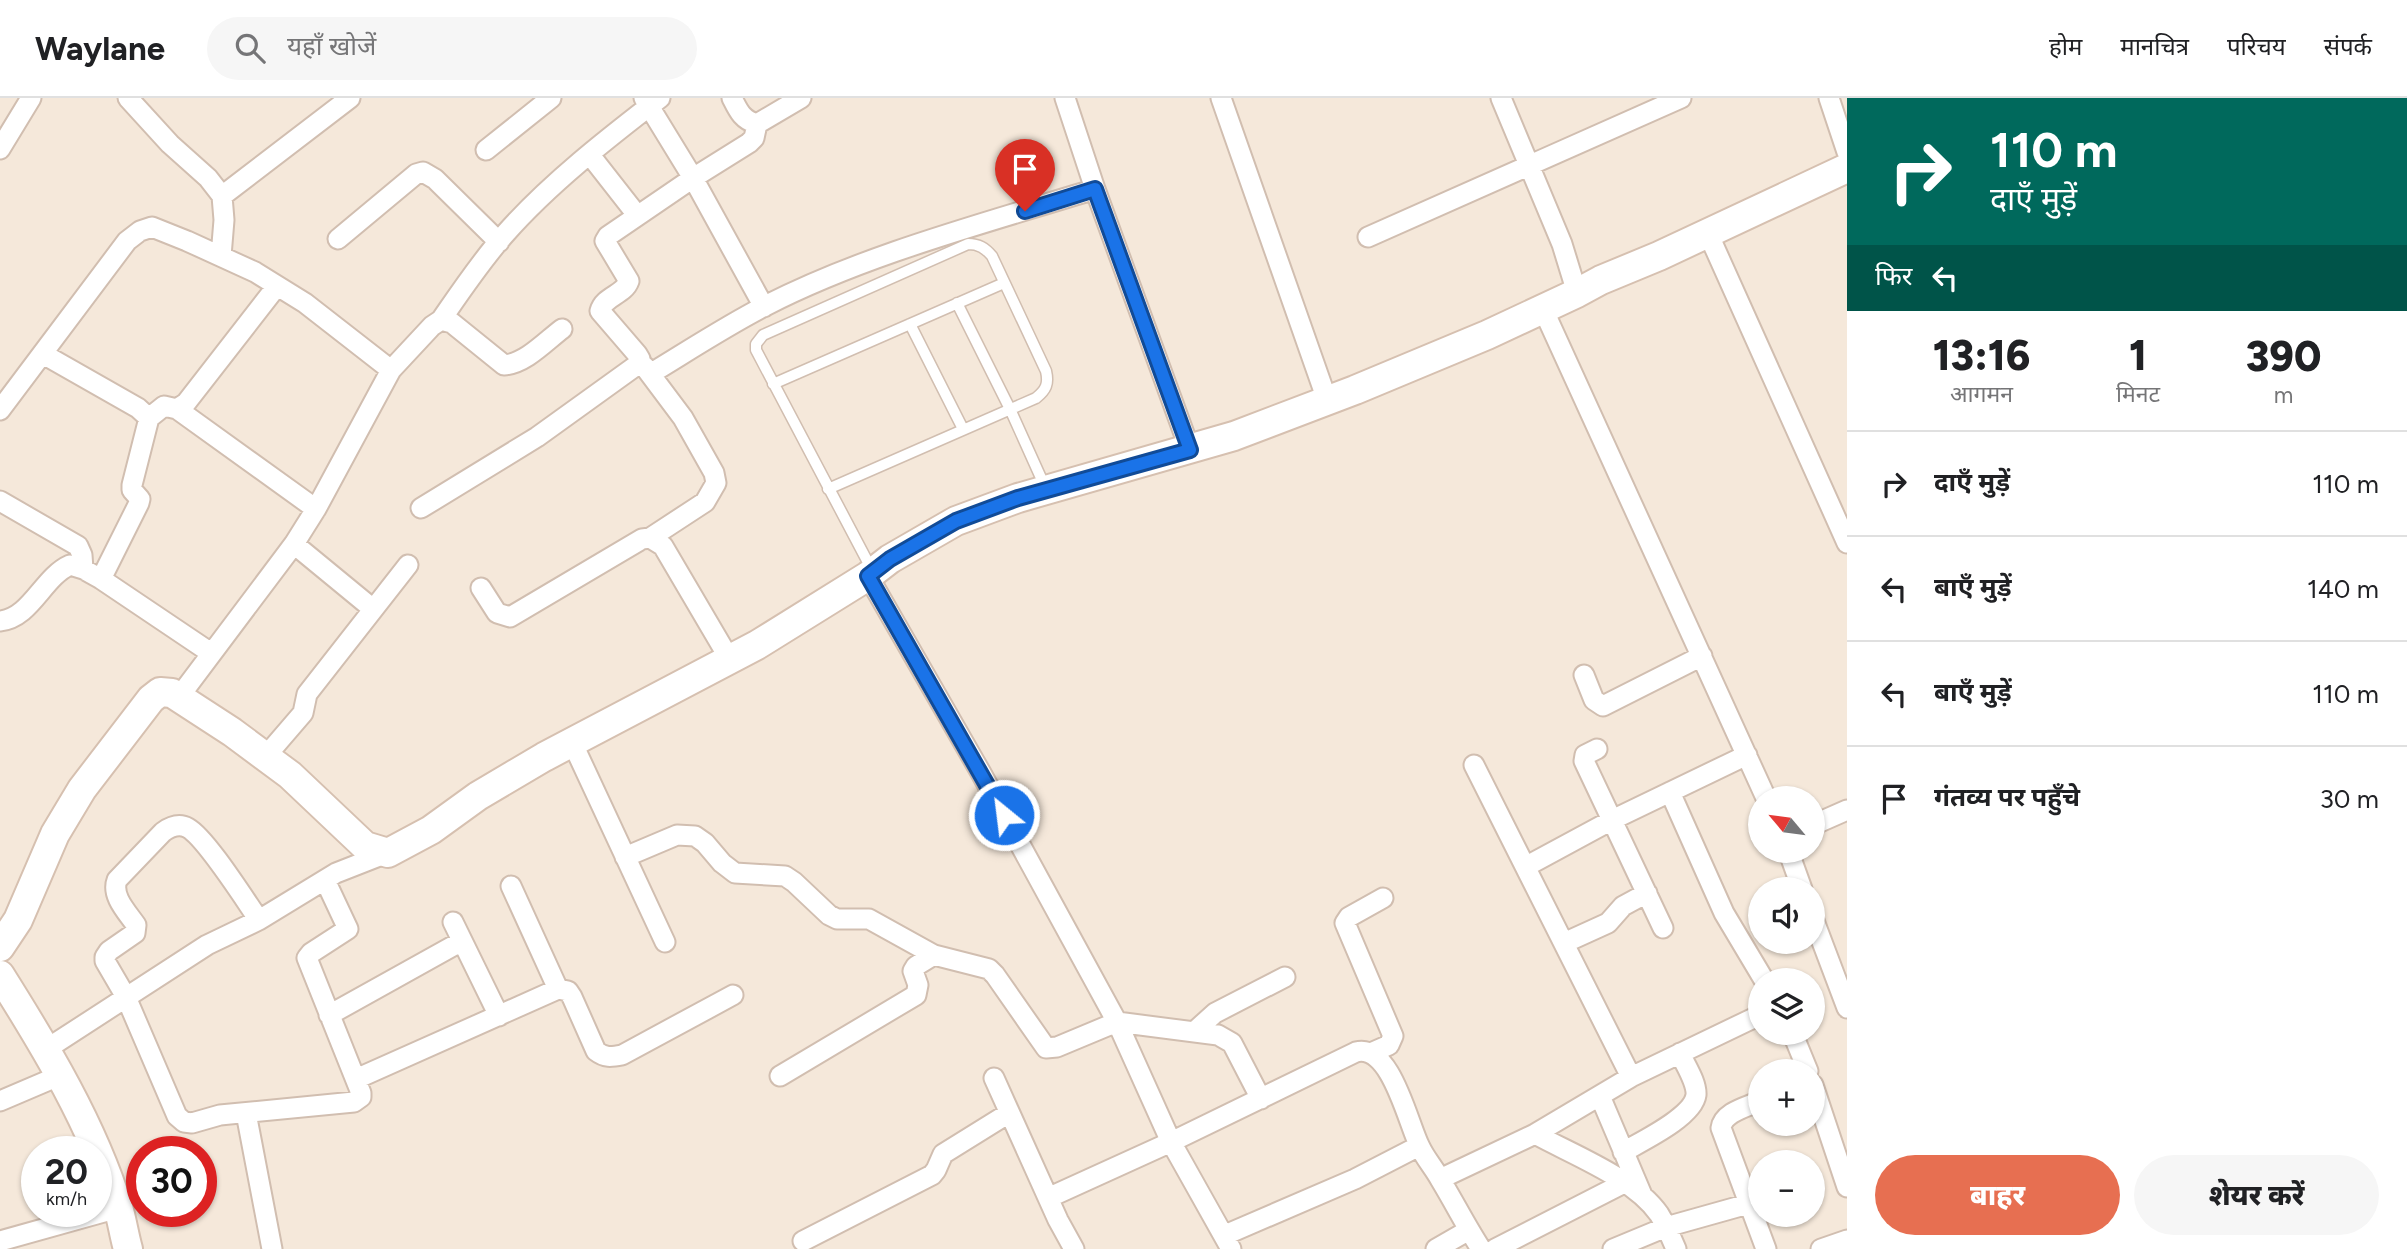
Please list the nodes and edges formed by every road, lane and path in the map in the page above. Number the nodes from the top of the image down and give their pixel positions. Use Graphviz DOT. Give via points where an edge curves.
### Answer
graph roads {
  1 [pos="31,98"];
  2 [pos="128,98"];
  3 [pos="732,98"];
  4 [pos="801,98"];
  5 [pos="1065,98"];
  6 [pos="1221,98"];
  7 [pos="1681,98"];
  8 [pos="1829,98"];
  9 [pos="345,99"];
  10 [pos="545,100"];
  11 [pos="1508,100"];
  12 [pos="651,101"];
  13 [pos="757,124"];
  14 [pos="0,149"];
  15 [pos="486,150"];
  16 [pos="1847,152"];
  17 [pos="590,155"];
  18 [pos="1530,167"];
  19 [pos="1847,168"];
  20 [pos="693,178"];
  21 [pos="1095,189"];
  22 [pos="222,196"];
  23 [pos="637,215"];
  24 [pos="1707,231"];
  25 [pos="1368,237"];
  26 [pos="338,239"];
  27 [pos="499,242"];
  28 [pos="221,256"];
  29 [pos="1004,283"];
  30 [pos="277,286"];
  31 [pos="1577,293"];
  32 [pos="957,303"];
  33 [pos="764,307"];
  34 [pos="1543,310"];
  35 [pos="441,320"];
  36 [pos="910,324"];
  37 [pos="562,329"];
  38 [pos="43,354"];
  39 [pos="645,367"];
  40 [pos="391,370"];
  41 [pos="774,384"];
  42 [pos="1327,400"];
  43 [pos="177,409"];
  44 [pos="0,410"];
  45 [pos="1010,410"];
  46 [pos="149,418"];
  47 [pos="964,429"];
  48 [pos="1190,450"];
  49 [pos="828,489"];
  50 [pos="1047,490"];
  51 [pos="0,501"];
  52 [pos="421,508"];
  53 [pos="316,509"];
  54 [pos="650,538"];
  55 [pos="1847,543"];
  56 [pos="294,544"];
  57 [pos="408,565"];
  58 [pos="83,569"];
  59 [pos="871,574"];
  60 [pos="101,579"];
  61 [pos="481,588"];
  62 [pos="373,609"];
  63 [pos="0,621"];
  64 [pos="211,653"];
  65 [pos="1702,656"];
  66 [pos="730,660"];
  67 [pos="1584,675"];
  68 [pos="179,697"];
  69 [pos="572,742"];
  70 [pos="1597,749"];
  71 [pos="1747,755"];
  72 [pos="267,756"];
  73 [pos="1474,765"];
  74 [pos="1761,786"];
  75 [pos="1670,792"];
  76 [pos="1847,810"];
  77 [pos="1612,820"];
  78 [pos="1825,820"];
  79 [pos="388,853"];
  80 [pos="625,857"];
  81 [pos="1527,866"];
  82 [pos="325,880"];
  83 [pos="511,886"];
  84 [pos="1647,893"];
  85 [pos="1383,898"];
  86 [pos="259,920"];
  87 [pos="453,922"];
  88 [pos="1664,928"];
  89 [pos="462,941"];
  90 [pos="665,942"];
  91 [pos="1564,943"];
  92 [pos="0,947"];
  93 [pos="1825,950"];
  94 [pos="934,955"];
  95 [pos="1757,968"];
  96 [pos="0,975"];
  97 [pos="1285,977"];
  98 [pos="558,989"];
  99 [pos="733,995"];
  100 [pos="125,997"];
  101 [pos="1847,1008"];
  102 [pos="329,1015"];
  103 [pos="499,1016"];
  104 [pos="1748,1021"];
  105 [pos="1117,1022"];
  106 [pos="1194,1031"];
  107 [pos="46,1049"];
  108 [pos="1373,1052"];
  109 [pos="1680,1054"];
  110 [pos="61,1075"];
  111 [pos="780,1076"];
  112 [pos="1631,1077"];
  113 [pos="994,1078"];
  114 [pos="356,1079"];
  115 [pos="1600,1096"];
  116 [pos="1261,1098"];
  117 [pos="0,1101"];
  118 [pos="1748,1106"];
  119 [pos="246,1113"];
  120 [pos="1009,1113"];
  121 [pos="1825,1121"];
  122 [pos="1535,1134"];
  123 [pos="1171,1142"];
  124 [pos="1419,1146"];
  125 [pos="1623,1152"];
  126 [pos="1440,1179"];
  127 [pos="1624,1184"];
  128 [pos="1847,1187"];
  129 [pos="1642,1196"];
  130 [pos="1050,1197"];
  131 [pos="1748,1204"];
  132 [pos="118,1208"];
  133 [pos="1666,1227"];
  134 [pos="1757,1227"];
  135 [pos="1469,1230"];
  136 [pos="1847,1240"];
  137 [pos="0,1241"];
  138 [pos="803,1241"];
  139 [pos="1228,1242"];
  140 [pos="1069,1247"];
  141 [pos="128,1249"];
  142 [pos="272,1249"];
  143 [pos="1436,1249"];
  144 [pos="1481,1249"];
  145 [pos="1495,1249"];
  146 [pos="1613,1249"];
  147 [pos="1676,1249"];
  148 [pos="1766,1249"];
  149 [pos="1821,1249"];
  1 -- 14 [label="street"];
  2 -- 22 [label="street"];
  3 -- 13 [label="street" via="748,122"];
  4 -- 13 [label="street"];
  5 -- 21 [label="street"];
  6 -- 42 [label="street"];
  7 -- 18 [label="street"];
  8 -- 16 [label="street"];
  9 -- 22 [label="street"];
  10 -- 15 [label="street"];
  11 -- 18 [label="street"];
  12 -- 17 [label="street"];
  12 -- 20 [label="street"];
  13 -- 20 [label="street" via="749,143"];
  17 -- 23 [label="street"];
  17 -- 27 [label="street"];
  18 -- 25 [label="street"];
  18 -- 31 [label="street"];
  19 -- 24 [label="street"];
  20 -- 23 [label="street"];
  20 -- 33 [label="street"];
  21 -- 33 [label="street" via="901,251"];
  21 -- 48 [label="street"];
  22 -- 28 [label="street"];
  23 -- 39 [label="street" via="605,241 629,281 600,311"];
  24 -- 31 [label="street"];
  24 -- 55 [label="street"];
  26 -- 27 [label="street" via="423,172"];
  27 -- 35 [label="street"];
  28 -- 30 [label="street"];
  28 -- 38 [label="street" via="152,227 140,231 127,241"];
  29 -- 32 [label="lane"];
  29 -- 41 [label="lane" via="985,248 968,244 763,335 756,350"];
  29 -- 45 [label="lane" via="1048,381 1036,398"];
  30 -- 40 [label="street"];
  30 -- 43 [label="street"];
  31 -- 34 [label="street"];
  32 -- 36 [label="lane"];
  32 -- 45 [label="lane"];
  33 -- 39 [label="street"];
  34 -- 42 [label="street"];
  34 -- 65 [label="street"];
  35 -- 37 [label="street" via="452,323 504,365 521,359"];
  35 -- 40 [label="street"];
  36 -- 41 [label="lane"];
  36 -- 47 [label="lane"];
  38 -- 44 [label="street"];
  38 -- 46 [label="street"];
  39 -- 52 [label="street" via="632,370 573,413"];
  39 -- 54 [label="street" via="683,418 716,483 705,502"];
  40 -- 53 [label="street"];
  41 -- 49 [label="lane"];
  42 -- 48 [label="street"];
  43 -- 46 [label="street" via="164,406"];
  43 -- 53 [label="street"];
  45 -- 47 [label="lane"];
  45 -- 50 [label="lane"];
  46 -- 60 [label="street" via="132,485 139,503"];
  47 -- 49 [label="lane"];
  48 -- 50 [label="street"];
  49 -- 59 [label="lane"];
  50 -- 59 [label="street" via="956,521"];
  51 -- 58 [label="street" via="78,546"];
  53 -- 56 [label="street"];
  54 -- 61 [label="street" via="510,617 498,613"];
  54 -- 66 [label="street" via="663,546"];
  56 -- 62 [label="street"];
  56 -- 64 [label="street"];
  57 -- 62 [label="street"];
  58 -- 60 [label="street"];
  58 -- 63 [label="street" via="70,565 59,570 19,613"];
  59 -- 66 [label="street"];
  59 -- 105 [label="street"];
  60 -- 64 [label="street"];
  62 -- 72 [label="street" via="307,694 303,713"];
  64 -- 68 [label="street"];
  65 -- 67 [label="street" via="1602,706 1594,700"];
  65 -- 71 [label="street"];
  66 -- 69 [label="street"];
  68 -- 72 [label="street"];
  68 -- 92 [label="street" via="160,692 151,699 82,789 55,834 18,920"];
  69 -- 79 [label="street"];
  69 -- 80 [label="street"];
  70 -- 77 [label="street" via="1585,755 1584,761"];
  71 -- 74 [label="street"];
  71 -- 75 [label="street"];
  72 -- 79 [label="street" via="365,846"];
  73 -- 81 [label="street"];
  75 -- 77 [label="street"];
  75 -- 95 [label="street" via="1724,913"];
  76 -- 78 [label="street"];
  77 -- 81 [label="street"];
  77 -- 84 [label="street"];
  79 -- 82 [label="street"];
  80 -- 90 [label="street"];
  80 -- 94 [label="street" via="677,835 695,836 735,873 785,876 829,915 869,919"];
  81 -- 91 [label="street"];
  82 -- 86 [label="street"];
  82 -- 102 [label="street" via="348,925 346,933 307,958"];
  83 -- 98 [label="street"];
  84 -- 88 [label="street"];
  84 -- 91 [label="street" via="1623,906 1608,923"];
  85 -- 108 [label="street" via="1345,923 1393,1036 1390,1045"];
  86 -- 100 [label="street" via="207,945"];
  86 -- 100 [label="street" via="189,829 170,827 114,887 137,930 105,957"];
  87 -- 89 [label="street"];
  89 -- 102 [label="street"];
  89 -- 103 [label="street"];
  91 -- 112 [label="street"];
  93 -- 101 [label="street"];
  94 -- 105 [label="street" via="989,969 1046,1048"];
  94 -- 111 [label="street" via="913,971 916,995"];
  96 -- 107 [label="street"];
  97 -- 106 [label="street" via="1215,1013"];
  98 -- 99 [label="street" via="572,997 603,1057 622,1055"];
  98 -- 103 [label="street"];
  100 -- 107 [label="street"];
  100 -- 119 [label="street" via="177,1116 191,1123"];
  102 -- 114 [label="street"];
  103 -- 114 [label="street"];
  104 -- 109 [label="street"];
  105 -- 106 [label="street"];
  105 -- 123 [label="street"];
  106 -- 116 [label="street" via="1219,1035 1232,1043"];
  107 -- 110 [label="street"];
  108 -- 116 [label="street" via="1356,1052"];
  108 -- 124 [label="street" via="1399,1093"];
  109 -- 112 [label="street"];
  109 -- 125 [label="street" via="1696,1093 1693,1104 1686,1114"];
  110 -- 117 [label="street"];
  110 -- 132 [label="street"];
  112 -- 115 [label="street"];
  113 -- 120 [label="street"];
  114 -- 119 [label="street" via="359,1100"];
  115 -- 122 [label="street"];
  115 -- 125 [label="street"];
  116 -- 123 [label="street"];
  118 -- 131 [label="street" via="1726,1116 1722,1123"];
  119 -- 142 [label="street"];
  120 -- 130 [label="street"];
  120 -- 138 [label="street" via="943,1154 932,1175"];
  121 -- 128 [label="street"];
  122 -- 126 [label="street"];
  122 -- 127 [label="street"];
  123 -- 130 [label="street"];
  123 -- 139 [label="street"];
  124 -- 126 [label="street"];
  124 -- 139 [label="street"];
  125 -- 129 [label="street"];
  126 -- 135 [label="street"];
  127 -- 129 [label="street"];
  127 -- 145 [label="street"];
  129 -- 133 [label="street"];
  130 -- 140 [label="street"];
  131 -- 133 [label="street"];
  132 -- 137 [label="street"];
  132 -- 141 [label="street"];
  133 -- 146 [label="street"];
  133 -- 147 [label="street"];
  134 -- 148 [label="street"];
  135 -- 143 [label="street"];
  135 -- 144 [label="street"];
  136 -- 149 [label="street"];
}
